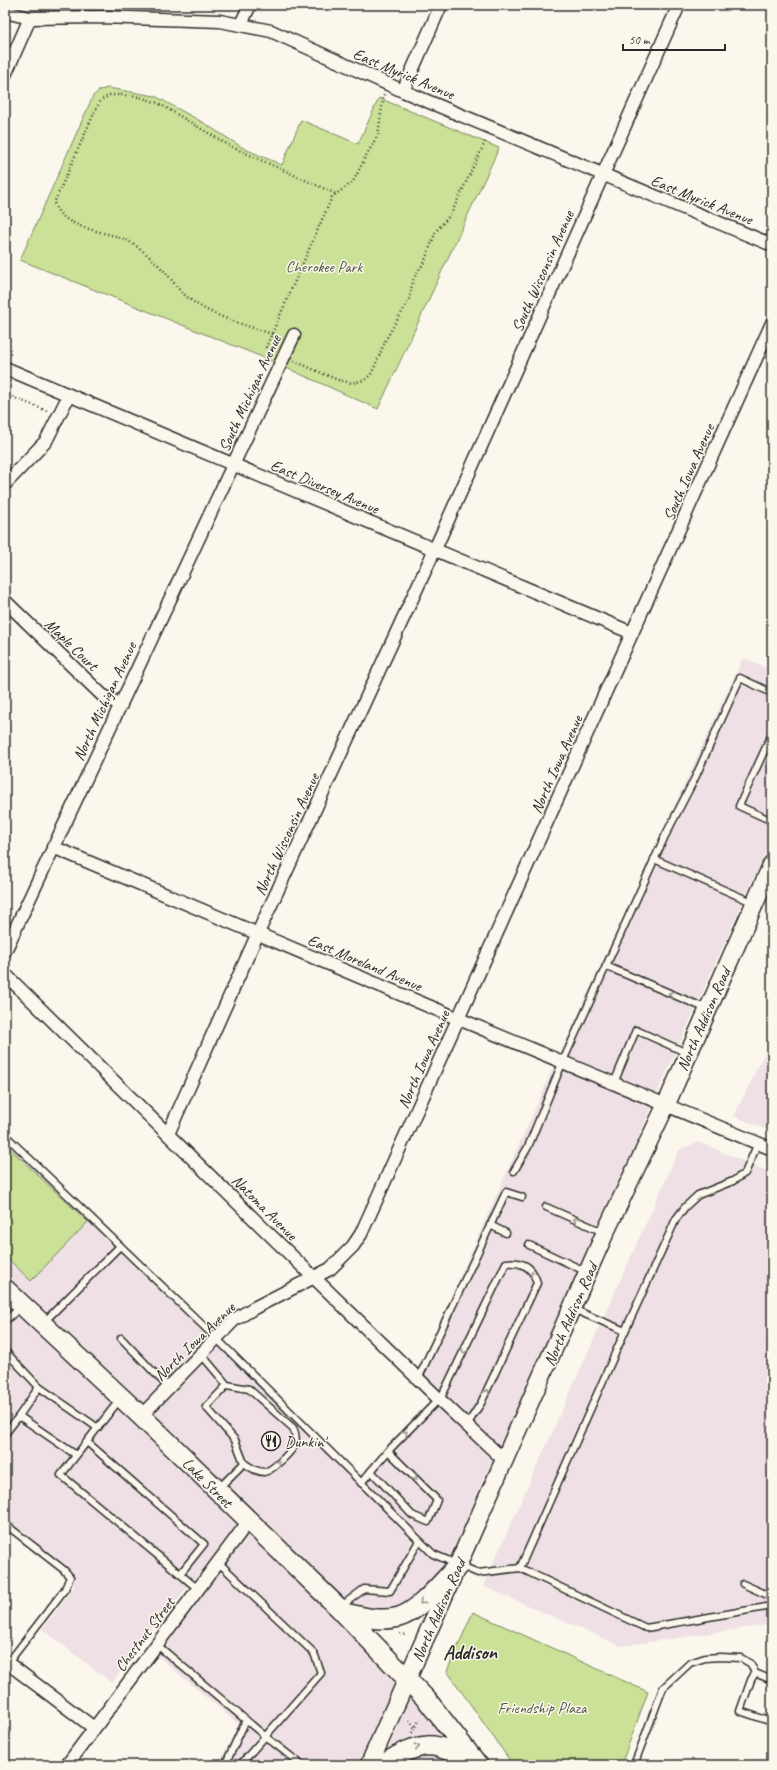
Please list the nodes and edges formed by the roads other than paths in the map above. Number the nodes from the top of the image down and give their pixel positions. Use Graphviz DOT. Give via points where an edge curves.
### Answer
graph roads {
  1 [pos="250,5"];
  2 [pos="441,5"];
  3 [pos="679,5"];
  4 [pos="82,11"];
  5 [pos="5,12"];
  6 [pos="30,18"];
  7 [pos="241,24"];
  8 [pos="5,76"];
  9 [pos="404,90"];
  10 [pos="603,175"];
  11 [pos="772,245"];
  12 [pos="772,323"];
  13 [pos="294,335"];
  14 [pos="5,368"];
  15 [pos="69,395"];
  16 [pos="232,464"];
  17 [pos="5,484"];
  18 [pos="435,549"];
  19 [pos="5,601"];
  20 [pos="632,633"];
  21 [pos="772,693"];
  22 [pos="120,705"];
  23 [pos="772,734"];
  24 [pos="772,821"];
  25 [pos="53,846"];
  26 [pos="654,859"];
  27 [pos="772,864"];
  28 [pos="754,903"];
  29 [pos="258,933"];
  30 [pos="5,951"];
  31 [pos="606,966"];
  32 [pos="5,974"];
  33 [pos="707,1010"];
  34 [pos="459,1019"];
  35 [pos="687,1053"];
  36 [pos="563,1062"];
  37 [pos="614,1083"];
  38 [pos="666,1105"];
  39 [pos="168,1134"];
  40 [pos="5,1135"];
  41 [pos="758,1143"];
  42 [pos="772,1149"];
  43 [pos="514,1171"];
  44 [pos="522,1197"];
  45 [pos="546,1207"];
  46 [pos="490,1225"];
  47 [pos="605,1233"];
  48 [pos="506,1234"];
  49 [pos="529,1245"];
  50 [pos="120,1246"];
  51 [pos="588,1272"];
  52 [pos="315,1278"];
  53 [pos="5,1289"];
  54 [pos="23,1306"];
  55 [pos="572,1309"];
  56 [pos="5,1321"];
  57 [pos="42,1324"];
  58 [pos="625,1332"];
  59 [pos="121,1338"];
  60 [pos="216,1338"];
  61 [pos="5,1351"];
  62 [pos="201,1354"];
  63 [pos="418,1379"];
  64 [pos="227,1384"];
  65 [pos="39,1387"];
  66 [pos="168,1387"];
  67 [pos="121,1398"];
  68 [pos="439,1400"];
  69 [pos="19,1416"];
  70 [pos="141,1416"];
  71 [pos="467,1425"];
  72 [pos="98,1428"];
  73 [pos="5,1434"];
  74 [pos="87,1442"];
  75 [pos="388,1451"];
  76 [pos="76,1456"];
  77 [pos="505,1461"];
  78 [pos="244,1463"];
  79 [pos="371,1471"];
  80 [pos="361,1483"];
  81 [pos="216,1490"];
  82 [pos="248,1522"];
  83 [pos="5,1524"];
  84 [pos="419,1541"];
  85 [pos="218,1562"];
  86 [pos="459,1564"];
  87 [pos="520,1568"];
  88 [pos="180,1574"];
  89 [pos="743,1584"];
  90 [pos="198,1589"];
  91 [pos="772,1597"];
  92 [pos="772,1606"];
  93 [pos="341,1611"];
  94 [pos="156,1644"];
  95 [pos="6,1662"];
  96 [pos="756,1673"];
  97 [pos="408,1678"];
  98 [pos="772,1680"];
  99 [pos="246,1720"];
  100 [pos="772,1722"];
  101 [pos="94,1728"];
  102 [pos="266,1737"];
  103 [pos="67,1765"];
  104 [pos="225,1765"];
  105 [pos="240,1765"];
  106 [pos="302,1765"];
  107 [pos="369,1765"];
  108 [pos="383,1765"];
  109 [pos="473,1765"];
  110 [pos="478,1765"];
  111 [pos="634,1765"];
  1 -- 7 [label="street"];
  2 -- 9 [label="street"];
  3 -- 10 [label="street, South Wisconsin Avenue"];
  4 -- 6 [label="street, East Myrick Avenue"];
  4 -- 7 [label="street, East Myrick Avenue"];
  5 -- 6 [label="street, East Myrick Avenue"];
  6 -- 8 [label="street"];
  7 -- 9 [label="street, East Myrick Avenue" via="271,31"];
  9 -- 10 [label="street, East Myrick Avenue"];
  10 -- 11 [label="street, East Myrick Avenue"];
  10 -- 18 [label="street, South Wisconsin Avenue"];
  12 -- 20 [label="street, South Iowa Avenue"];
  13 -- 16 [label="street, South Michigan Avenue"];
  14 -- 15 [label="street, East Diversey Avenue"];
  15 -- 16 [label="street, East Diversey Avenue"];
  15 -- 17 [label="street" via="46,441"];
  16 -- 18 [label="street, East Diversey Avenue"];
  16 -- 22 [label="street, North Michigan Avenue"];
  18 -- 20 [label="street, East Diversey Avenue"];
  18 -- 29 [label="street, North Wisconsin Avenue"];
  19 -- 22 [label="street, Maple Court" via="102,695"];
  20 -- 34 [label="street, North Iowa Avenue"];
  21 -- 26 [label="lane" via="740,678 695,778"];
  22 -- 25 [label="street, North Michigan Avenue"];
  23 -- 24 [label="lane" via="739,806"];
  25 -- 29 [label="street, East Moreland Avenue"];
  25 -- 30 [label="street, North Michigan Avenue"];
  26 -- 28 [label="lane"];
  26 -- 31 [label="lane"];
  27 -- 28 [label="street, North Addison Road"];
  28 -- 33 [label="street, North Addison Road"];
  29 -- 34 [label="street, East Moreland Avenue"];
  29 -- 39 [label="street, North Wisconsin Avenue"];
  33 -- 31 [label="lane, one-way"];
  31 -- 36 [label="lane"];
  32 -- 39 [label="street, Natoma Avenue"];
  33 -- 35 [label="street, North Addison Road"];
  34 -- 36 [label="street, East Moreland Avenue"];
  34 -- 52 [label="street, North Iowa Avenue" via="361,1234 340,1260"];
  35 -- 37 [label="lane" via="636,1030"];
  35 -- 38 [label="street, North Addison Road"];
  36 -- 37 [label="street, East Moreland Avenue"];
  36 -- 43 [label="lane" via="528,1147"];
  37 -- 38 [label="street, East Moreland Avenue"];
  38 -- 41 [label="street, East Moreland Avenue"];
  38 -- 47 [label="street, North Addison Road"];
  39 -- 52 [label="street, Natoma Avenue"];
  40 -- 50 [label="lane"];
  41 -- 42 [label="street, East Moreland Avenue"];
  41 -- 58 [label="lane" via="745,1173 733,1181 698,1195 676,1219"];
  44 -- 46 [label="lane" via="506,1192"];
  47 -- 45 [label="lane, one-way"];
  46 -- 48 [label="lane"];
  46 -- 63 [label="lane"];
  47 -- 51 [label="street, North Addison Road"];
  49 -- 51 [label="lane"];
  50 -- 57 [label="lane"];
  50 -- 60 [label="lane"];
  51 -- 55 [label="street, North Addison Road"];
  52 -- 60 [label="street, North Iowa Avenue" via="234,1320"];
  52 -- 63 [label="street, Natoma Avenue"];
  53 -- 54 [label="main road, Lake Street"];
  54 -- 56 [label="lane"];
  54 -- 57 [label="main road, Lake Street"];
  55 -- 58 [label="lane"];
  55 -- 77 [label="street, North Addison Road"];
  57 -- 67 [label="main road, Lake Street"];
  58 -- 87 [label="lane"];
  59 -- 66 [label="lane"];
  60 -- 62 [label="street, North Iowa Avenue"];
  60 -- 80 [label="lane"];
  61 -- 65 [label="lane"];
  62 -- 64 [label="lane"];
  62 -- 66 [label="street, North Iowa Avenue"];
  63 -- 68 [label="street, Natoma Avenue"];
  64 -- 78 [label="lane" via="206,1407 235,1440"];
  78 -- 64 [label="lane, one-way" via="254,1470 264,1472 273,1468 294,1446 296,1434 293,1428 249,1389"];
  65 -- 69 [label="lane"];
  65 -- 72 [label="lane"];
  66 -- 70 [label="street, North Iowa Avenue"];
  67 -- 70 [label="main road, Lake Street"];
  67 -- 72 [label="lane"];
  68 -- 71 [label="street, Natoma Avenue"];
  71 -- 68 [label="lane, one-way" via="481,1403 537,1283 530,1268 516,1262 506,1263"];
  75 -- 68 [label="lane, one-way"];
  69 -- 73 [label="lane"];
  69 -- 76 [label="lane"];
  70 -- 81 [label="main road, Lake Street"];
  71 -- 77 [label="street, Natoma Avenue"];
  72 -- 74 [label="lane"];
  74 -- 76 [label="lane"];
  74 -- 88 [label="lane" via="204,1544"];
  75 -- 79 [label="lane"];
  75 -- 79 [label="lane, one-way" via="437,1500 428,1522 412,1515"];
  76 -- 88 [label="lane" via="61,1475"];
  77 -- 86 [label="street, North Addison Road"];
  78 -- 81 [label="lane"];
  79 -- 80 [label="lane"];
  80 -- 84 [label="lane"];
  81 -- 82 [label="main road, Lake Street"];
  82 -- 85 [label="street, Chestnut Street"];
  82 -- 93 [label="main road, Lake Street"];
  83 -- 95 [label="lane" via="70,1577 65,1589"];
  84 -- 86 [label="lane" via="433,1554"];
  84 -- 93 [label="lane" via="390,1591 364,1589"];
  85 -- 90 [label="street, Chestnut Street"];
  85 -- 102 [label="lane" via="314,1653 321,1673"];
  86 -- 87 [label="lane" via="478,1573"];
  86 -- 93 [label="main road, one-way" via="418,1607 400,1617 368,1618"];
  86 -- 97 [label="street, North Addison Road"];
  87 -- 92 [label="lane" via="646,1628"];
  88 -- 90 [label="lane"];
  89 -- 91 [label="lane"];
  90 -- 94 [label="street, Chestnut Street"];
  93 -- 97 [label="main road, Lake Street"];
  94 -- 99 [label="lane"];
  94 -- 101 [label="street, Chestnut Street"];
  95 -- 101 [label="street"];
  96 -- 98 [label="lane"];
  96 -- 100 [label="lane" via="740,1711"];
  96 -- 111 [label="lane" via="750,1664 741,1658 704,1658 690,1664 664,1688"];
  97 -- 107 [label="street, North Addison Road"];
  97 -- 110 [label="main road, Lake Street"];
  99 -- 102 [label="lane"];
  99 -- 104 [label="lane"];
  101 -- 103 [label="street, Chestnut Street"];
  102 -- 105 [label="lane"];
  102 -- 106 [label="lane"];
  108 -- 109 [label="main road, one-way" via="418,1746 433,1746 457,1753"];
}
